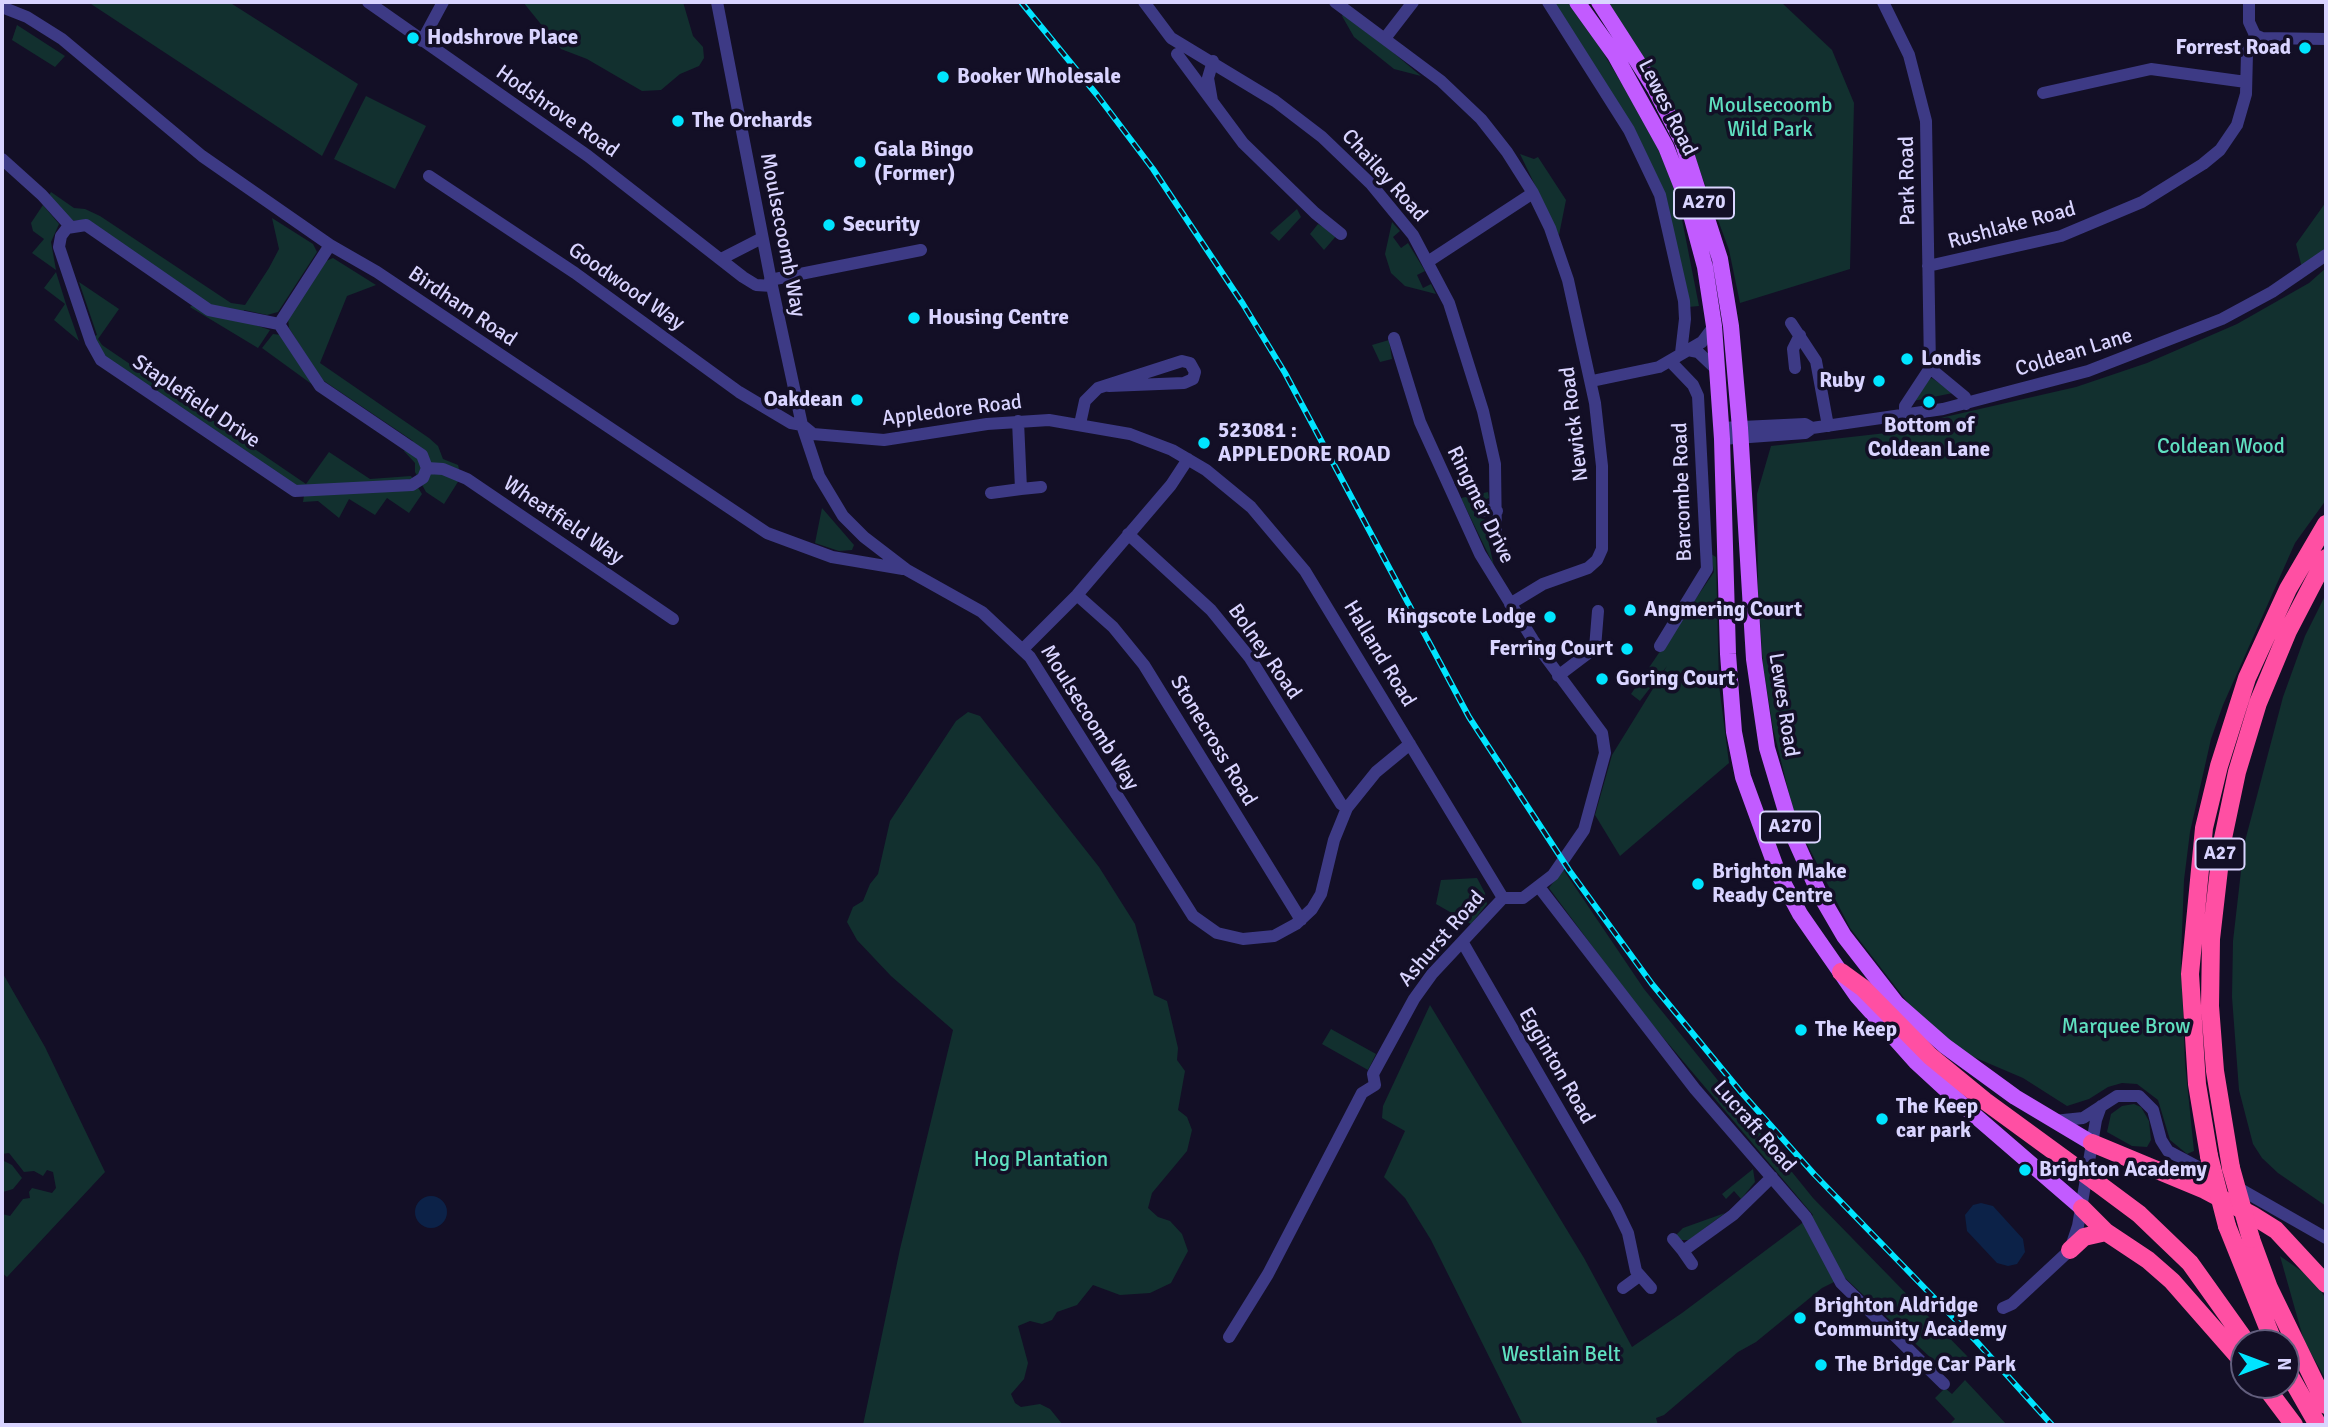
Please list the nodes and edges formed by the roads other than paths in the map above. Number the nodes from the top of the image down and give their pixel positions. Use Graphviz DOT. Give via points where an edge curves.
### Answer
graph roads {
  1 [pos="368,2"];
  2 [pos="443,2"];
  3 [pos="717,2"];
  4 [pos="1143,2"];
  5 [pos="1335,2"];
  6 [pos="1413,2"];
  7 [pos="1548,2"];
  8 [pos="1577,2"];
  9 [pos="1599,2"];
  10 [pos="1883,2"];
  11 [pos="2249,2"];
  12 [pos="2,7"];
  13 [pos="2255,35"];
  14 [pos="1386,37"];
  15 [pos="2326,39"];
  16 [pos="422,41"];
  17 [pos="1177,54"];
  18 [pos="1213,61"];
  19 [pos="2246,82"];
  20 [pos="2043,93"];
  21 [pos="1214,107"];
  22 [pos="2,159"];
  23 [pos="429,176"];
  24 [pos="1533,193"];
  25 [pos="70,226"];
  26 [pos="1342,234"];
  27 [pos="762,238"];
  28 [pos="330,245"];
  29 [pos="921,250"];
  30 [pos="2326,256"];
  31 [pos="721,259"];
  32 [pos="1720,259"];
  33 [pos="1429,261"];
  34 [pos="1928,266"];
  35 [pos="771,283"];
  36 [pos="1791,323"];
  37 [pos="279,324"];
  38 [pos="1713,324"];
  39 [pos="1800,335"];
  40 [pos="1394,338"];
  41 [pos="1684,352"];
  42 [pos="1670,361"];
  43 [pos="1795,368"];
  44 [pos="1930,368"];
  45 [pos="1717,370"];
  46 [pos="1592,381"];
  47 [pos="1109,386"];
  48 [pos="1966,404"];
  49 [pos="1905,415"];
  50 [pos="1018,421"];
  51 [pos="1080,424"];
  52 [pos="802,425"];
  53 [pos="1828,426"];
  54 [pos="1740,433"];
  55 [pos="1721,434"];
  56 [pos="1188,459"];
  57 [pos="426,468"];
  58 [pos="1041,487"];
  59 [pos="1021,489"];
  60 [pos="991,493"];
  61 [pos="1480,510"];
  62 [pos="1497,511"];
  63 [pos="2326,524"];
  64 [pos="1128,534"];
  65 [pos="1496,540"];
  66 [pos="2326,558"];
  67 [pos="907,570"];
  68 [pos="1077,595"];
  69 [pos="1510,604"];
  70 [pos="1598,611"];
  71 [pos="673,619"];
  72 [pos="1660,646"];
  73 [pos="1023,649"];
  74 [pos="1558,676"];
  75 [pos="1601,733"];
  76 [pos="1410,744"];
  77 [pos="1347,808"];
  78 [pos="1539,887"];
  79 [pos="1503,898"];
  80 [pos="1301,920"];
  81 [pos="1463,943"];
  82 [pos="1841,972"];
  83 [pos="2102,1105"];
  84 [pos="2053,1122"];
  85 [pos="2092,1143"];
  86 [pos="1772,1177"];
  87 [pos="2082,1208"];
  88 [pos="2106,1232"];
  89 [pos="2326,1238"];
  90 [pos="1673,1239"];
  91 [pos="2070,1250"];
  92 [pos="1683,1251"];
  93 [pos="1692,1264"];
  94 [pos="1638,1277"];
  95 [pos="2326,1284"];
  96 [pos="1623,1288"];
  97 [pos="1651,1288"];
  98 [pos="2003,1308"];
  99 [pos="2237,1329"];
  100 [pos="2267,1329"];
  101 [pos="1228,1337"];
  102 [pos="2230,1347"];
  103 [pos="1944,1384"];
  104 [pos="2300,1394"];
  105 [pos="2276,1399"];
  106 [pos="2326,1405"];
  107 [pos="2294,1425"];
  108 [pos="2318,1425"];
  1 -- 16 [label="street, Hodshrove Road"];
  2 -- 16 [label="street"];
  3 -- 27 [label="street, Moulsecoomb Way"];
  4 -- 18 [label="street, Chailey Road" via="1171,38"];
  5 -- 14 [label="street, Newick Road"];
  6 -- 14 [label="street"];
  7 -- 41 [label="street" via="1629,130 1660,195 1684,301"];
  8 -- 38 [label="main road, Lewes Road / A270" via="1615,55 1666,147 1697,233"];
  9 -- 32 [label="main road, Lewes Road / A270" via="1682,141"];
  10 -- 34 [label="street, Park Road" via="1905,43 1924,106"];
  11 -- 13 [label="street, Rushlake Road" via="2249,22"];
  12 -- 28 [label="street, Birdham Road" via="62,39 202,156"];
  13 -- 15 [label="street"];
  13 -- 19 [label="street, Rushlake Road" via="2247,53"];
  14 -- 24 [label="street, Newick Road" via="1481,119"];
  16 -- 31 [label="street, Hodshrove Road" via="588,156"];
  17 -- 21 [label="street"];
  18 -- 21 [label="street" via="1208,85"];
  18 -- 33 [label="street, Chailey Road" via="1283,106 1345,158 1397,213"];
  19 -- 20 [label="street" via="2151,69"];
  19 -- 34 [label="street, Rushlake Road" via="2241,116 2228,140 2214,156 2168,187 2061,236"];
  21 -- 26 [label="street" via="1269,170"];
  22 -- 25 [label="street"];
  23 -- 52 [label="street, Goodwood Way" via="739,392"];
  24 -- 33 [label="street"];
  24 -- 46 [label="street, Newick Road" via="1562,262"];
  25 -- 37 [label="street" via="92,228 209,310"];
  25 -- 57 [label="street, Staplefield Drive" via="59,240 60,255 98,358 233,451 300,492 412,485 421,481"];
  27 -- 31 [label="street"];
  27 -- 35 [label="street, Moulsecoomb Way"];
  28 -- 37 [label="street"];
  28 -- 67 [label="street, Birdham Road" via="767,533 832,557"];
  29 -- 35 [label="street"];
  30 -- 48 [label="street, Coldean Lane" via="2257,300 2184,336 2088,372"];
  31 -- 35 [label="street, Hodshrove Road" via="755,285"];
  32 -- 38 [label="main road" via="1724,319"];
  32 -- 54 [label="main road, Lewes Road / A270"];
  33 -- 62 [label="street, Chailey Road" via="1452,313 1483,411 1495,464"];
  34 -- 44 [label="street, Park Road"];
  35 -- 52 [label="street, Moulsecoomb Way"];
  36 -- 39 [label="street"];
  37 -- 57 [label="street" via="320,386 417,450"];
  38 -- 41 [label="street" via="1706,339"];
  38 -- 45 [label="main road, Lewes Road / A270"];
  39 -- 43 [label="street" via="1793,349"];
  39 -- 53 [label="street" via="1819,373"];
  40 -- 69 [label="street, Ringmer Drive" via="1420,422 1480,554"];
  41 -- 42 [label="street"];
  41 -- 45 [label="street" via="1700,354"];
  42 -- 46 [label="street" via="1653,369"];
  42 -- 72 [label="street, Barcombe Road" via="1698,397 1707,566 1680,627"];
  44 -- 48 [label="street" via="1965,397"];
  44 -- 49 [label="street" via="1905,406"];
  45 -- 55 [label="main road, Lewes Road / A270"];
  46 -- 69 [label="street, Newick Road" via="1601,466 1601,553 1588,568 1543,584"];
  47 -- 47 [label="street" via="1182,361 1191,363 1195,372 1193,379 1184,383"];
  47 -- 51 [label="street" via="1088,397"];
  48 -- 49 [label="street, Coldean Lane"];
  49 -- 53 [label="street, Coldean Lane"];
  50 -- 51 [label="street, Appledore Road"];
  50 -- 52 [label="street, Appledore Road" via="884,440 813,434"];
  50 -- 59 [label="street"];
  51 -- 56 [label="street, Appledore Road" via="1130,434"];
  52 -- 67 [label="street, Moulsecoomb Way" via="820,476 843,516"];
  53 -- 54 [label="street, Coldean Lane" via="1805,424"];
  54 -- 55 [label="street, Coldean Lane"];
  54 -- 84 [label="main road, Lewes Road / A270" via="1749,607 1760,711 1784,810 1819,893 1858,957 1896,1003 1970,1064"];
  55 -- 82 [label="main road, Lewes Road / A270" via="1728,654 1743,777 1778,873"];
  56 -- 64 [label="street"];
  56 -- 76 [label="street, Halland Road" via="1251,506 1290,550"];
  57 -- 71 [label="street, Wheatfield Way" via="467,479"];
  58 -- 59 [label="street"];
  59 -- 60 [label="street"];
  61 -- 62 [label="street"];
  62 -- 65 [label="street, Chailey Road"];
  63 -- 100 [label="highway, A27, bridge" via="2288,589 2247,678 2219,766 2204,828 2190,974 2196,1072 2209,1156 2227,1226"];
  64 -- 68 [label="street"];
  64 -- 77 [label="street, Bolney Road" via="1200,600 1242,648 1340,804"];
  66 -- 106 [label="highway, A27, bridge" via="2262,694 2237,772 2222,843 2211,939 2210,1006 2214,1071 2231,1168 2251,1239 2269,1288"];
  67 -- 73 [label="street, Moulsecoomb Way" via="965,600"];
  68 -- 73 [label="street"];
  68 -- 80 [label="street, Stonecross Road" via="1144,665"];
  69 -- 74 [label="street, Ringmer Drive"];
  70 -- 74 [label="street" via="1595,648"];
  73 -- 80 [label="street, Moulsecoomb Way" via="1193,916 1217,933 1248,940 1274,936"];
  74 -- 75 [label="street, Ringmer Drive"];
  75 -- 78 [label="street, Ashurst Road" via="1604,758 1584,830 1553,875"];
  76 -- 77 [label="street, Moulsecoomb Way" via="1391,757"];
  76 -- 79 [label="street, Halland Road"];
  77 -- 80 [label="street, Moulsecoomb Way" via="1321,894"];
  78 -- 79 [label="street, Ashurst Road" via="1519,899"];
  78 -- 86 [label="street, Lucraft Road" via="1695,1088"];
  79 -- 81 [label="street, Ashurst Road"];
  81 -- 94 [label="street, Egginton Road" via="1611,1211 1626,1226"];
  81 -- 101 [label="street, Ashurst Road" via="1428,980 1405,1014 1373,1074 1375,1085 1362,1093 1268,1274"];
  82 -- 87 [label="main road, A270" via="1916,1061"];
  82 -- 99 [label="highway, bridge" via="1966,1086 2139,1214 2190,1263"];
  83 -- 84 [label="street" via="2083,1118"];
  83 -- 85 [label="street"];
  83 -- 89 [label="street" via="2117,1096 2139,1096 2150,1105 2161,1140 2172,1155 2269,1203"];
  84 -- 85 [label="main road, Lewes Road / A270"];
  85 -- 87 [label="street"];
  85 -- 95 [label="highway" via="2204,1190 2260,1220 2302,1255"];
  86 -- 92 [label="street" via="1733,1215"];
  86 -- 103 [label="street, Lucraft Road" via="1807,1217 1841,1283"];
  87 -- 88 [label="highway"];
  87 -- 91 [label="street"];
  88 -- 91 [label="highway" via="2084,1237"];
  88 -- 102 [label="highway" via="2172,1281"];
  90 -- 92 [label="street"];
  91 -- 98 [label="street"];
  92 -- 93 [label="street"];
  94 -- 96 [label="street"];
  94 -- 97 [label="street"];
  104 -- 108 [label="highway"];
  105 -- 107 [label="highway"];
}
